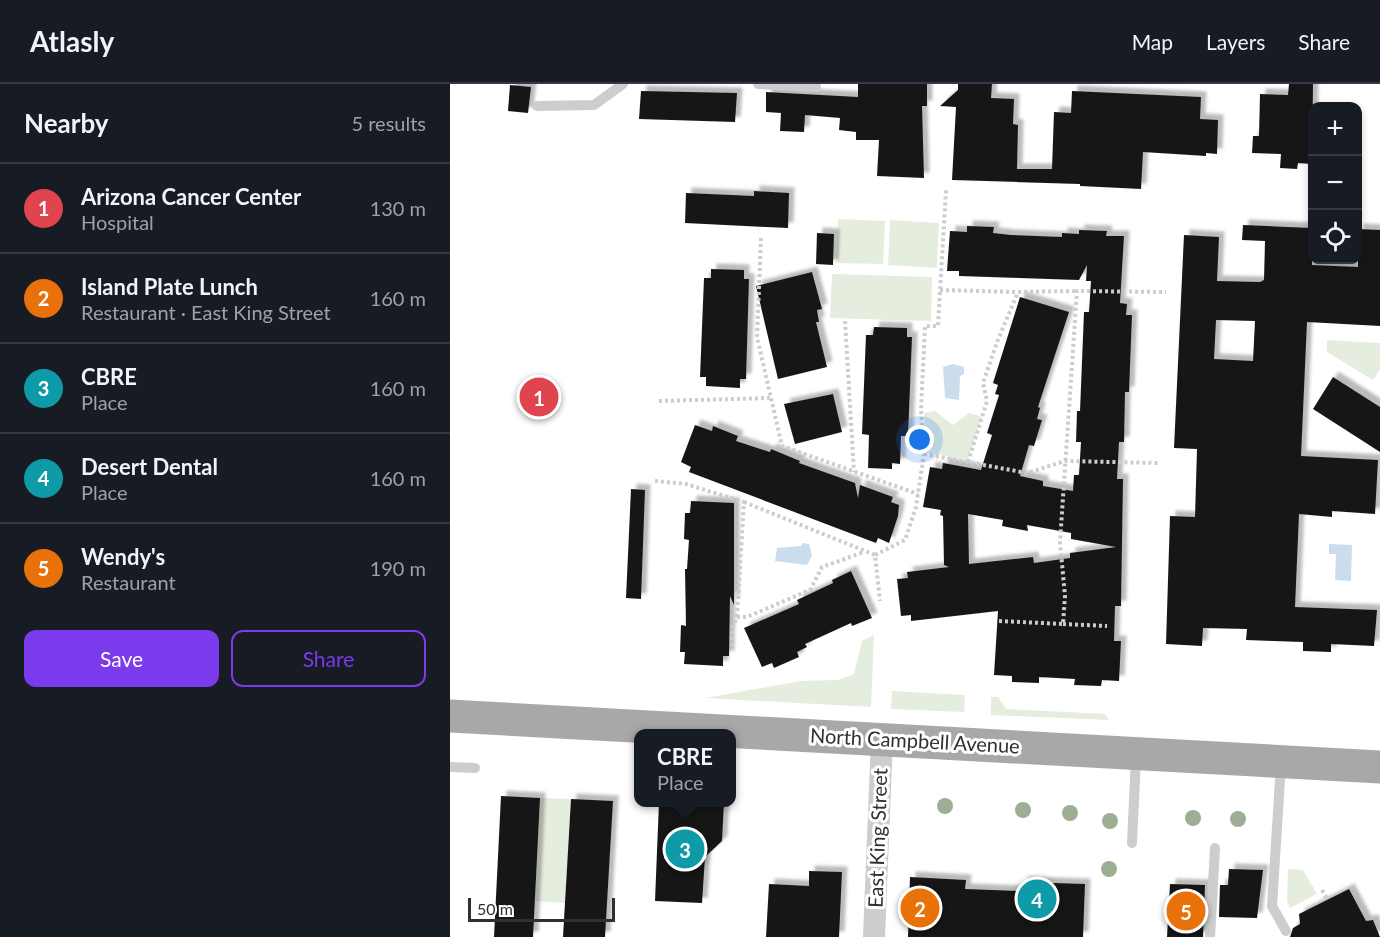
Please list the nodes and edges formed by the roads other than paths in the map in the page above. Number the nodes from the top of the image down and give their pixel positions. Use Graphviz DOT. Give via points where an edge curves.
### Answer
graph roads {
  1 [pos="623,84"];
  2 [pos="758,84"];
  3 [pos="816,87"];
  4 [pos="537,106"];
  5 [pos="450,716"];
  6 [pos="694,729"];
  7 [pos="736,731"];
  8 [pos="882,739"];
  9 [pos="1137,753"];
  10 [pos="1281,761"];
  11 [pos="1380,766"];
  12 [pos="450,768"];
  13 [pos="475,768"];
  14 [pos="1132,843"];
  15 [pos="1215,848"];
  16 [pos="1286,931"];
  17 [pos="874,937"];
  18 [pos="1210,937"];
  1 -- 4 [label="lane" via="594,105"];
  2 -- 3 [label="lane"];
  5 -- 6 [label="main road, North Campbell Avenue"];
  7 -- 8 [label="main road, North Campbell Avenue"];
  8 -- 9 [label="main road, North Campbell Avenue"];
  8 -- 17 [label="street, East King Street"];
  9 -- 10 [label="main road, North Campbell Avenue"];
  9 -- 14 [label="lane"];
  10 -- 11 [label="main road, North Campbell Avenue"];
  10 -- 16 [label="lane" via="1272,906"];
  12 -- 13 [label="lane"];
  15 -- 18 [label="lane"];
}
